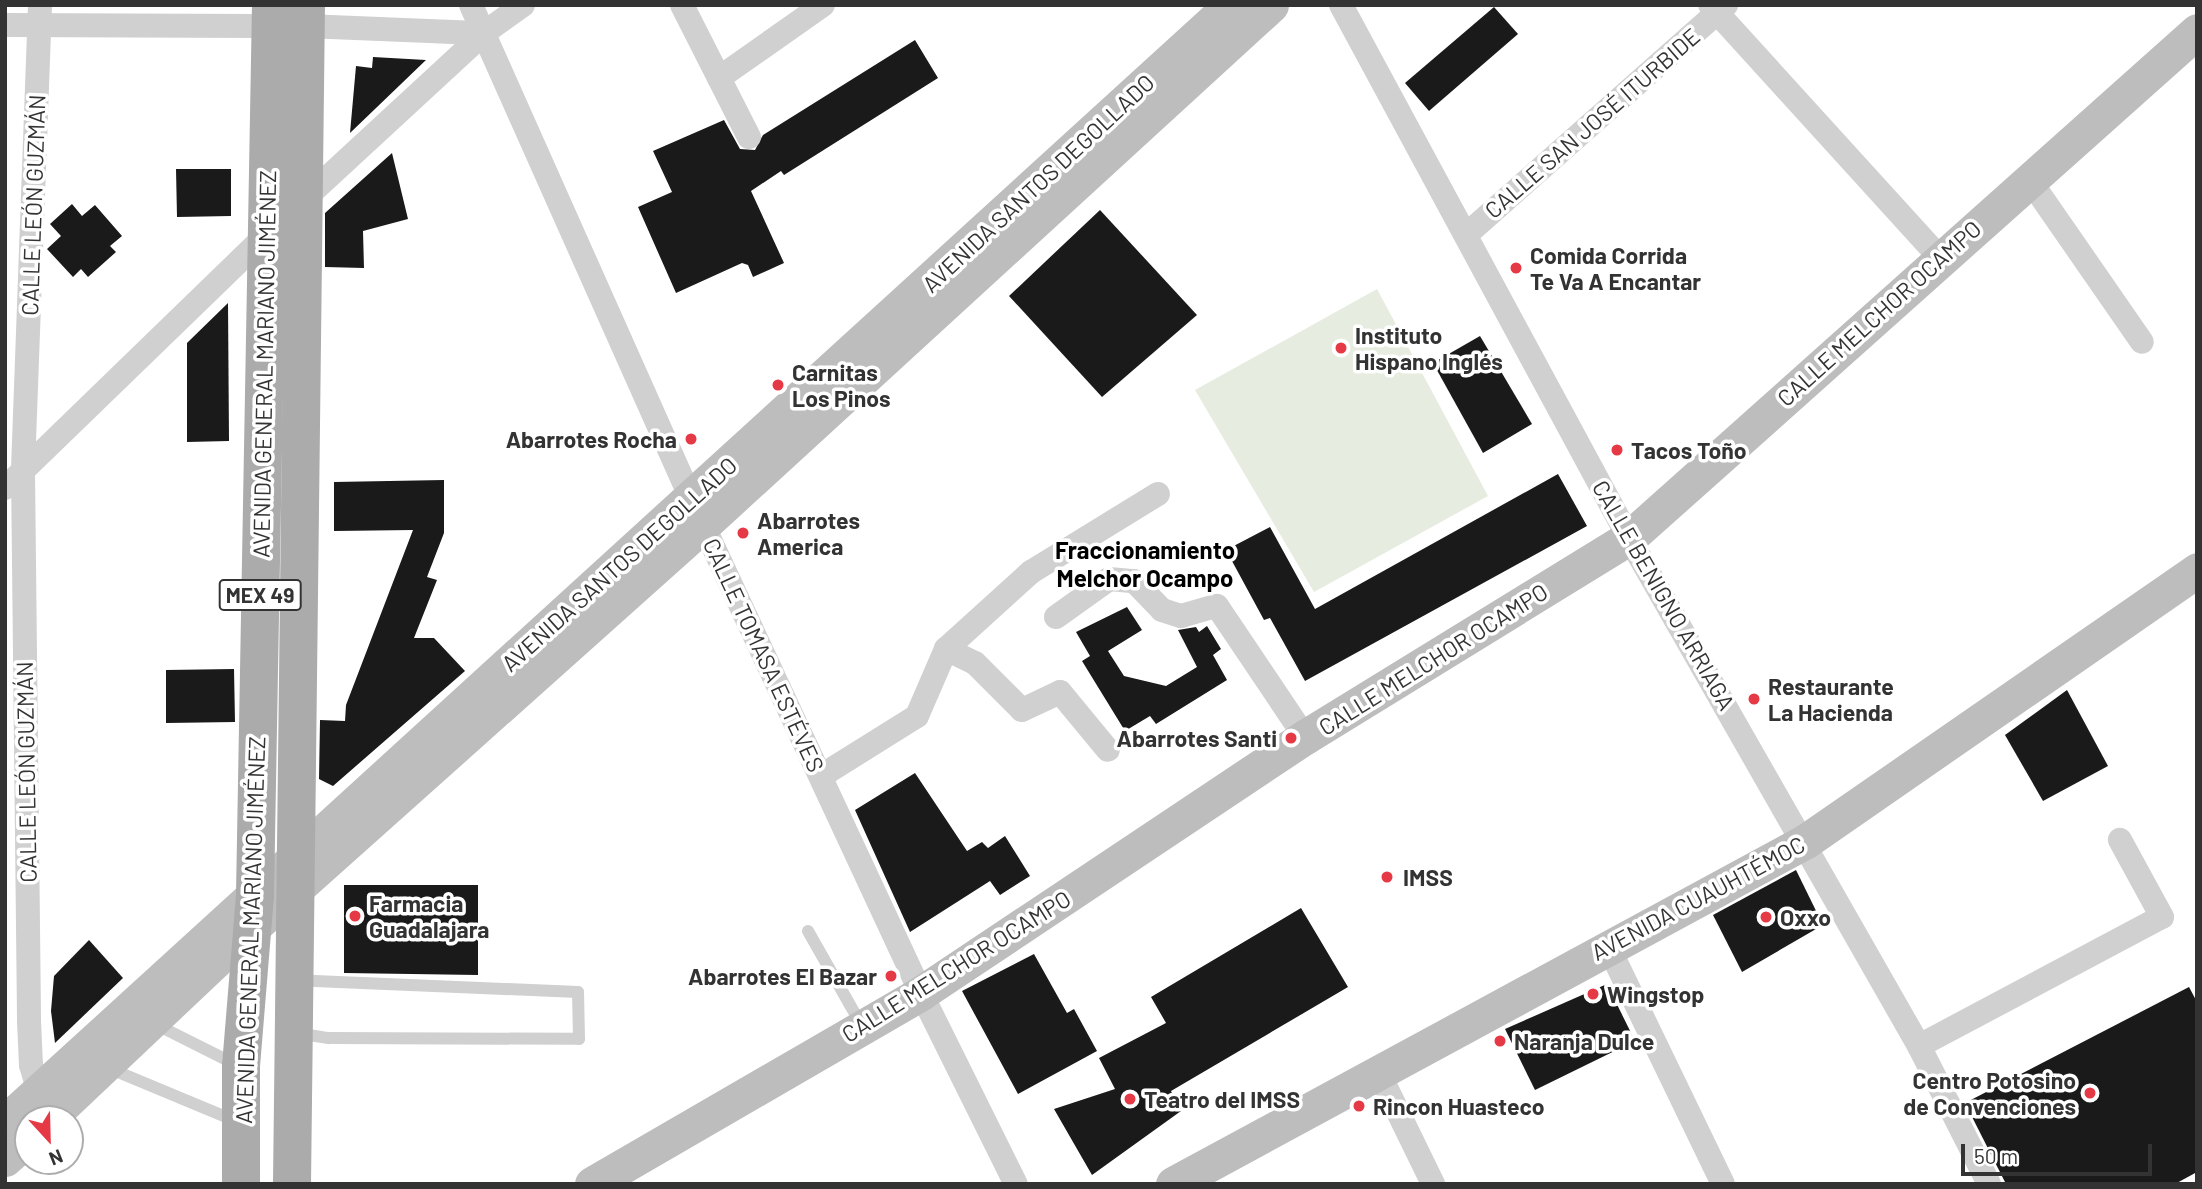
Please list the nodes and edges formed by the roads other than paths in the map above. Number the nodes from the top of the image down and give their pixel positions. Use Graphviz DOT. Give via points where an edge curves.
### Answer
graph roads {
  1 [pos="471,5"];
  2 [pos="523,5"];
  3 [pos="682,5"];
  4 [pos="822,5"];
  5 [pos="1231,5"];
  6 [pos="1271,5"];
  7 [pos="1341,5"];
  8 [pos="1718,8"];
  9 [pos="40,14"];
  10 [pos="288,16"];
  11 [pos="5,25"];
  12 [pos="2197,31"];
  13 [pos="484,33"];
  14 [pos="719,79"];
  15 [pos="749,137"];
  16 [pos="2029,179"];
  17 [pos="301,202"];
  18 [pos="266,234"];
  19 [pos="1467,234"];
  20 [pos="1939,257"];
  21 [pos="2142,342"];
  22 [pos="14,480"];
  23 [pos="1158,494"];
  24 [pos="697,513"];
  25 [pos="1629,538"];
  26 [pos="2197,570"];
  27 [pos="1056,617"];
  28 [pos="946,649"];
  29 [pos="1305,737"];
  30 [pos="1108,750"];
  31 [pos="821,776"];
  32 [pos="2120,840"];
  33 [pos="1806,841"];
  34 [pos="297,856"];
  35 [pos="294,893"];
  36 [pos="254,912"];
  37 [pos="808,931"];
  38 [pos="1608,946"];
  39 [pos="292,980"];
  40 [pos="921,993"];
  41 [pos="151,1022"];
  42 [pos="862,1027"];
  43 [pos="292,1033"];
  44 [pos="1919,1046"];
  45 [pos="104,1066"];
  46 [pos="241,1066"];
  47 [pos="1378,1071"];
  48 [pos="46,1105"];
  49 [pos="50,1105"];
  50 [pos="51,1105"];
  51 [pos="241,1124"];
  52 [pos="241,1184"];
  53 [pos="292,1184"];
  54 [pos="592,1184"];
  55 [pos="1016,1184"];
  56 [pos="1173,1184"];
  57 [pos="1433,1184"];
  58 [pos="1723,1184"];
  59 [pos="1989,1184"];
  1 -- 13 [label="street, CALLE TOMASA ESTÉVES"];
  2 -- 13 [label="street"];
  3 -- 14 [label="street"];
  4 -- 14 [label="street"];
  5 -- 24 [label="main road, AVENIDA SANTOS DEGOLLADO"];
  6 -- 24 [label="main road, AVENIDA SANTOS DEGOLLADO"];
  7 -- 19 [label="street, CALLE BENIGNO ARRIAGA"];
  8 -- 19 [label="street, CALLE SAN JOSÉ ITURBIDE"];
  8 -- 20 [label="street"];
  9 -- 10 [label="street"];
  9 -- 11 [label="street"];
  9 -- 22 [label="street, CALLE LEÓN GUZMÁN"];
  10 -- 13 [label="street"];
  10 -- 17 [label="main road, AVENIDA GENERAL MARIANO JIMÉNEZ / MEX 49"];
  10 -- 18 [label="main road, AVENIDA GENERAL MARIANO JIMÉNEZ / MEX 49"];
  12 -- 16 [label="main road, CALLE MELCHOR OCAMPO"];
  13 -- 17 [label="street"];
  13 -- 24 [label="street, CALLE TOMASA ESTÉVES"];
  14 -- 15 [label="street"];
  16 -- 20 [label="main road, CALLE MELCHOR OCAMPO"];
  16 -- 21 [label="street"];
  17 -- 18 [label="street"];
  17 -- 34 [label="main road, AVENIDA GENERAL MARIANO JIMÉNEZ / MEX 49"];
  18 -- 22 [label="street"];
  18 -- 36 [label="main road, AVENIDA GENERAL MARIANO JIMÉNEZ / MEX 49"];
  19 -- 25 [label="street, CALLE BENIGNO ARRIAGA"];
  20 -- 25 [label="main road, CALLE MELCHOR OCAMPO"];
  22 -- 48 [label="street, CALLE LEÓN GUZMÁN" via="29,1021"];
  23 -- 28 [label="street" via="1031,572"];
  24 -- 31 [label="street, CALLE TOMASA ESTÉVES"];
  24 -- 34 [label="main road, AVENIDA SANTOS DEGOLLADO"];
  24 -- 35 [label="main road, AVENIDA SANTOS DEGOLLADO"];
  25 -- 29 [label="main road, CALLE MELCHOR OCAMPO"];
  25 -- 33 [label="street, CALLE BENIGNO ARRIAGA"];
  26 -- 33 [label="main road, AVENIDA CUAUHTÉMOC"];
  27 -- 29 [label="street" via="1108,579 1134,581 1162,610 1181,616 1217,606"];
  28 -- 30 [label="street" via="975,663 1022,710 1060,692"];
  28 -- 31 [label="street" via="917,716"];
  29 -- 40 [label="main road, CALLE MELCHOR OCAMPO"];
  31 -- 40 [label="street, CALLE TOMASA ESTÉVES"];
  32 -- 44 [label="street" via="2162,918"];
  33 -- 38 [label="main road, AVENIDA CUAUHTÉMOC"];
  33 -- 44 [label="street, CALLE BENIGNO ARRIAGA"];
  34 -- 35 [label="main road, AVENIDA GENERAL MARIANO JIMÉNEZ / MEX 49"];
  34 -- 36 [label="main road, AVENIDA SANTOS DEGOLLADO"];
  35 -- 36 [label="main road, AVENIDA SANTOS DEGOLLADO"];
  35 -- 39 [label="main road, AVENIDA GENERAL MARIANO JIMÉNEZ / MEX 49"];
  36 -- 41 [label="main road, AVENIDA SANTOS DEGOLLADO"];
  36 -- 46 [label="main road, AVENIDA GENERAL MARIANO JIMÉNEZ / MEX 49"];
  36 -- 49 [label="main road, AVENIDA SANTOS DEGOLLADO"];
  37 -- 42 [label="lane"];
  38 -- 47 [label="main road, AVENIDA CUAUHTÉMOC"];
  38 -- 58 [label="street"];
  39 -- 43 [label="main road, AVENIDA GENERAL MARIANO JIMÉNEZ / MEX 49"];
  39 -- 43 [label="lane" via="578,992 579,1039 329,1038"];
  40 -- 42 [label="main road, CALLE MELCHOR OCAMPO"];
  40 -- 55 [label="street, CALLE TOMASA ESTÉVES"];
  41 -- 45 [label="main road, AVENIDA SANTOS DEGOLLADO"];
  41 -- 46 [label="lane"];
  42 -- 54 [label="main road, CALLE MELCHOR OCAMPO"];
  43 -- 53 [label="main road, AVENIDA GENERAL MARIANO JIMÉNEZ / MEX 49"];
  44 -- 59 [label="street, CALLE BENIGNO ARRIAGA"];
  45 -- 50 [label="main road, AVENIDA SANTOS DEGOLLADO"];
  45 -- 51 [label="lane"];
  46 -- 51 [label="main road, AVENIDA GENERAL MARIANO JIMÉNEZ / MEX 49"];
  47 -- 56 [label="main road, AVENIDA CUAUHTÉMOC"];
  47 -- 57 [label="street"];
  51 -- 52 [label="main road, AVENIDA GENERAL MARIANO JIMÉNEZ / MEX 49"];
}
